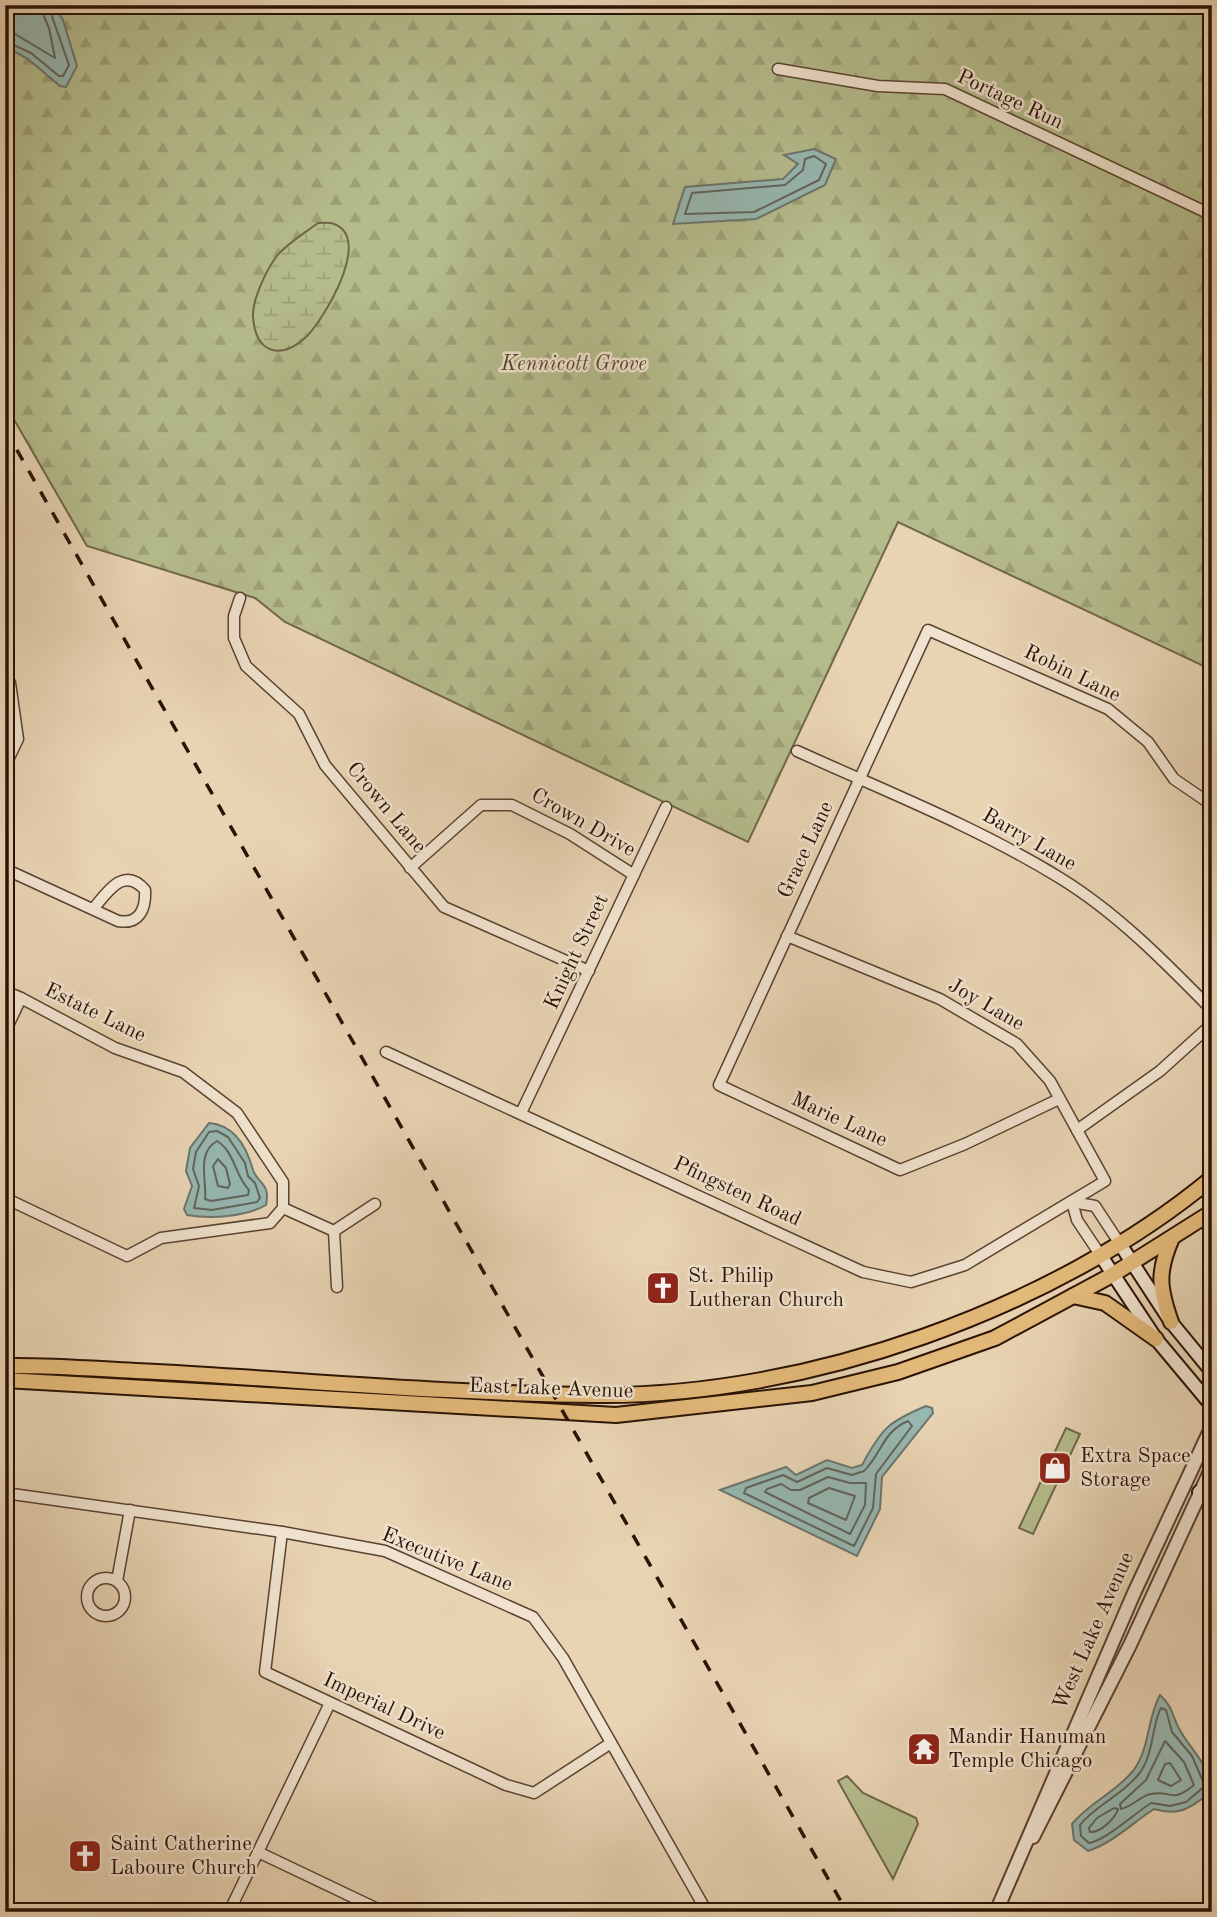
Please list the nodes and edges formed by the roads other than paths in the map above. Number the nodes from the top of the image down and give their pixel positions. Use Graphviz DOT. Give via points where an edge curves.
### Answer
graph roads {
  1 [pos="778,69"];
  2 [pos="1212,215"];
  3 [pos="240,598"];
  4 [pos="928,631"];
  5 [pos="5,675"];
  6 [pos="797,751"];
  7 [pos="5,766"];
  8 [pos="859,779"];
  9 [pos="1212,805"];
  10 [pos="666,807"];
  11 [pos="410,868"];
  12 [pos="5,869"];
  13 [pos="634,875"];
  14 [pos="94,908"];
  15 [pos="787,936"];
  16 [pos="589,971"];
  17 [pos="5,991"];
  18 [pos="21,998"];
  19 [pos="1212,1010"];
  20 [pos="1212,1024"];
  21 [pos="5,1031"];
  22 [pos="386,1052"];
  23 [pos="719,1085"];
  24 [pos="1059,1100"];
  25 [pos="521,1113"];
  26 [pos="1077,1130"];
  27 [pos="1212,1178"];
  28 [pos="5,1198"];
  29 [pos="1072,1202"];
  30 [pos="375,1205"];
  31 [pos="283,1208"];
  32 [pos="1212,1212"];
  33 [pos="334,1231"];
  34 [pos="1172,1238"];
  35 [pos="1120,1244"];
  36 [pos="1101,1256"];
  37 [pos="1132,1263"];
  38 [pos="1112,1275"];
  39 [pos="337,1287"];
  40 [pos="1073,1297"];
  41 [pos="1171,1322"];
  42 [pos="1156,1339"];
  43 [pos="5,1366"];
  44 [pos="1212,1372"];
  45 [pos="5,1380"];
  46 [pos="1212,1406"];
  47 [pos="1212,1426"];
  48 [pos="1212,1467"];
  49 [pos="1212,1483"];
  50 [pos="1199,1492"];
  51 [pos="5,1493"];
  52 [pos="130,1510"];
  53 [pos="282,1532"];
  54 [pos="117,1581"];
  55 [pos="330,1703"];
  56 [pos="611,1743"];
  57 [pos="258,1852"];
  58 [pos="1022,1856"];
  59 [pos="229,1912"];
  60 [pos="384,1912"];
  61 [pos="707,1912"];
  62 [pos="996,1912"];
  1 -- 2 [label="street, Portage Run" via="878,86 945,89"];
  3 -- 11 [label="street, Crown Lane" via="234,638 246,667 299,714 325,765"];
  4 -- 8 [label="street, Grace Lane"];
  4 -- 9 [label="street, Robin Lane" via="1108,709 1148,742 1174,779"];
  5 -- 7 [label="street" via="18,739"];
  6 -- 8 [label="street, Barry Lane"];
  8 -- 15 [label="street, Grace Lane"];
  8 -- 19 [label="street, Barry Lane" via="965,826 1060,878 1115,917"];
  10 -- 13 [label="street, Knight Street"];
  11 -- 13 [label="street, Crown Drive" via="481,805 512,805"];
  11 -- 16 [label="street, Crown Lane" via="444,907"];
  12 -- 14 [label="street"];
  13 -- 16 [label="street, Knight Street"];
  14 -- 14 [label="street" via="128,922 140,916 146,904 145,890 138,882 125,879 113,885"];
  15 -- 23 [label="street, Grace Lane"];
  15 -- 24 [label="street, Joy Lane" via="940,999 1017,1044 1050,1081"];
  16 -- 25 [label="street, Knight Street"];
  17 -- 18 [label="street, Estate Lane"];
  18 -- 21 [label="street, Estate Lane"];
  18 -- 31 [label="street, Estate Lane" via="115,1048 183,1072 237,1113 283,1182"];
  20 -- 26 [label="street" via="1160,1070"];
  22 -- 25 [label="street, Pfingsten Road"];
  23 -- 24 [label="street, Marie Lane" via="900,1170"];
  24 -- 26 [label="street, Joy Lane"];
  25 -- 29 [label="street, Pfingsten Road" via="863,1272 911,1282 965,1265"];
  26 -- 29 [label="street, Joy Lane" via="1105,1181"];
  27 -- 35 [label="main road"];
  28 -- 31 [label="street" via="127,1256 161,1238 270,1223"];
  29 -- 35 [label="street" via="1095,1206"];
  29 -- 36 [label="street" via="1077,1220"];
  30 -- 33 [label="street"];
  31 -- 33 [label="street"];
  32 -- 34 [label="main road"];
  33 -- 39 [label="street"];
  34 -- 37 [label="main road"];
  34 -- 41 [label="main road" via="1162,1266 1160,1291"];
  35 -- 36 [label="main road"];
  35 -- 37 [label="street"];
  36 -- 38 [label="street"];
  36 -- 43 [label="main road, East Lake Avenue" via="1045,1286 854,1358 776,1377 657,1393 600,1396"];
  37 -- 38 [label="main road"];
  37 -- 41 [label="street"];
  38 -- 40 [label="main road, East Lake Avenue"];
  38 -- 42 [label="street"];
  40 -- 42 [label="main road" via="1105,1303"];
  40 -- 45 [label="main road, East Lake Avenue" via="995,1338 898,1372 812,1393 616,1415"];
  41 -- 44 [label="street"];
  42 -- 46 [label="street"];
  47 -- 58 [label="street, West Lake Avenue" via="1046,1790"];
  48 -- 50 [label="street, West Lake Avenue"];
  49 -- 50 [label="street"];
  50 -- 58 [label="street, West Lake Avenue" via="1083,1743"];
  51 -- 52 [label="street, Executive Lane"];
  52 -- 53 [label="street, Executive Lane"];
  52 -- 54 [label="street"];
  53 -- 55 [label="street, Imperial Drive" via="265,1672"];
  53 -- 56 [label="street, Executive Lane" via="385,1551 533,1617 563,1658"];
  55 -- 56 [label="street, Imperial Drive" via="506,1785 534,1793"];
  55 -- 57 [label="street"];
  56 -- 61 [label="street, Executive Lane"];
  57 -- 59 [label="street"];
  57 -- 60 [label="street"];
  58 -- 62 [label="street, West Lake Avenue"];
}
